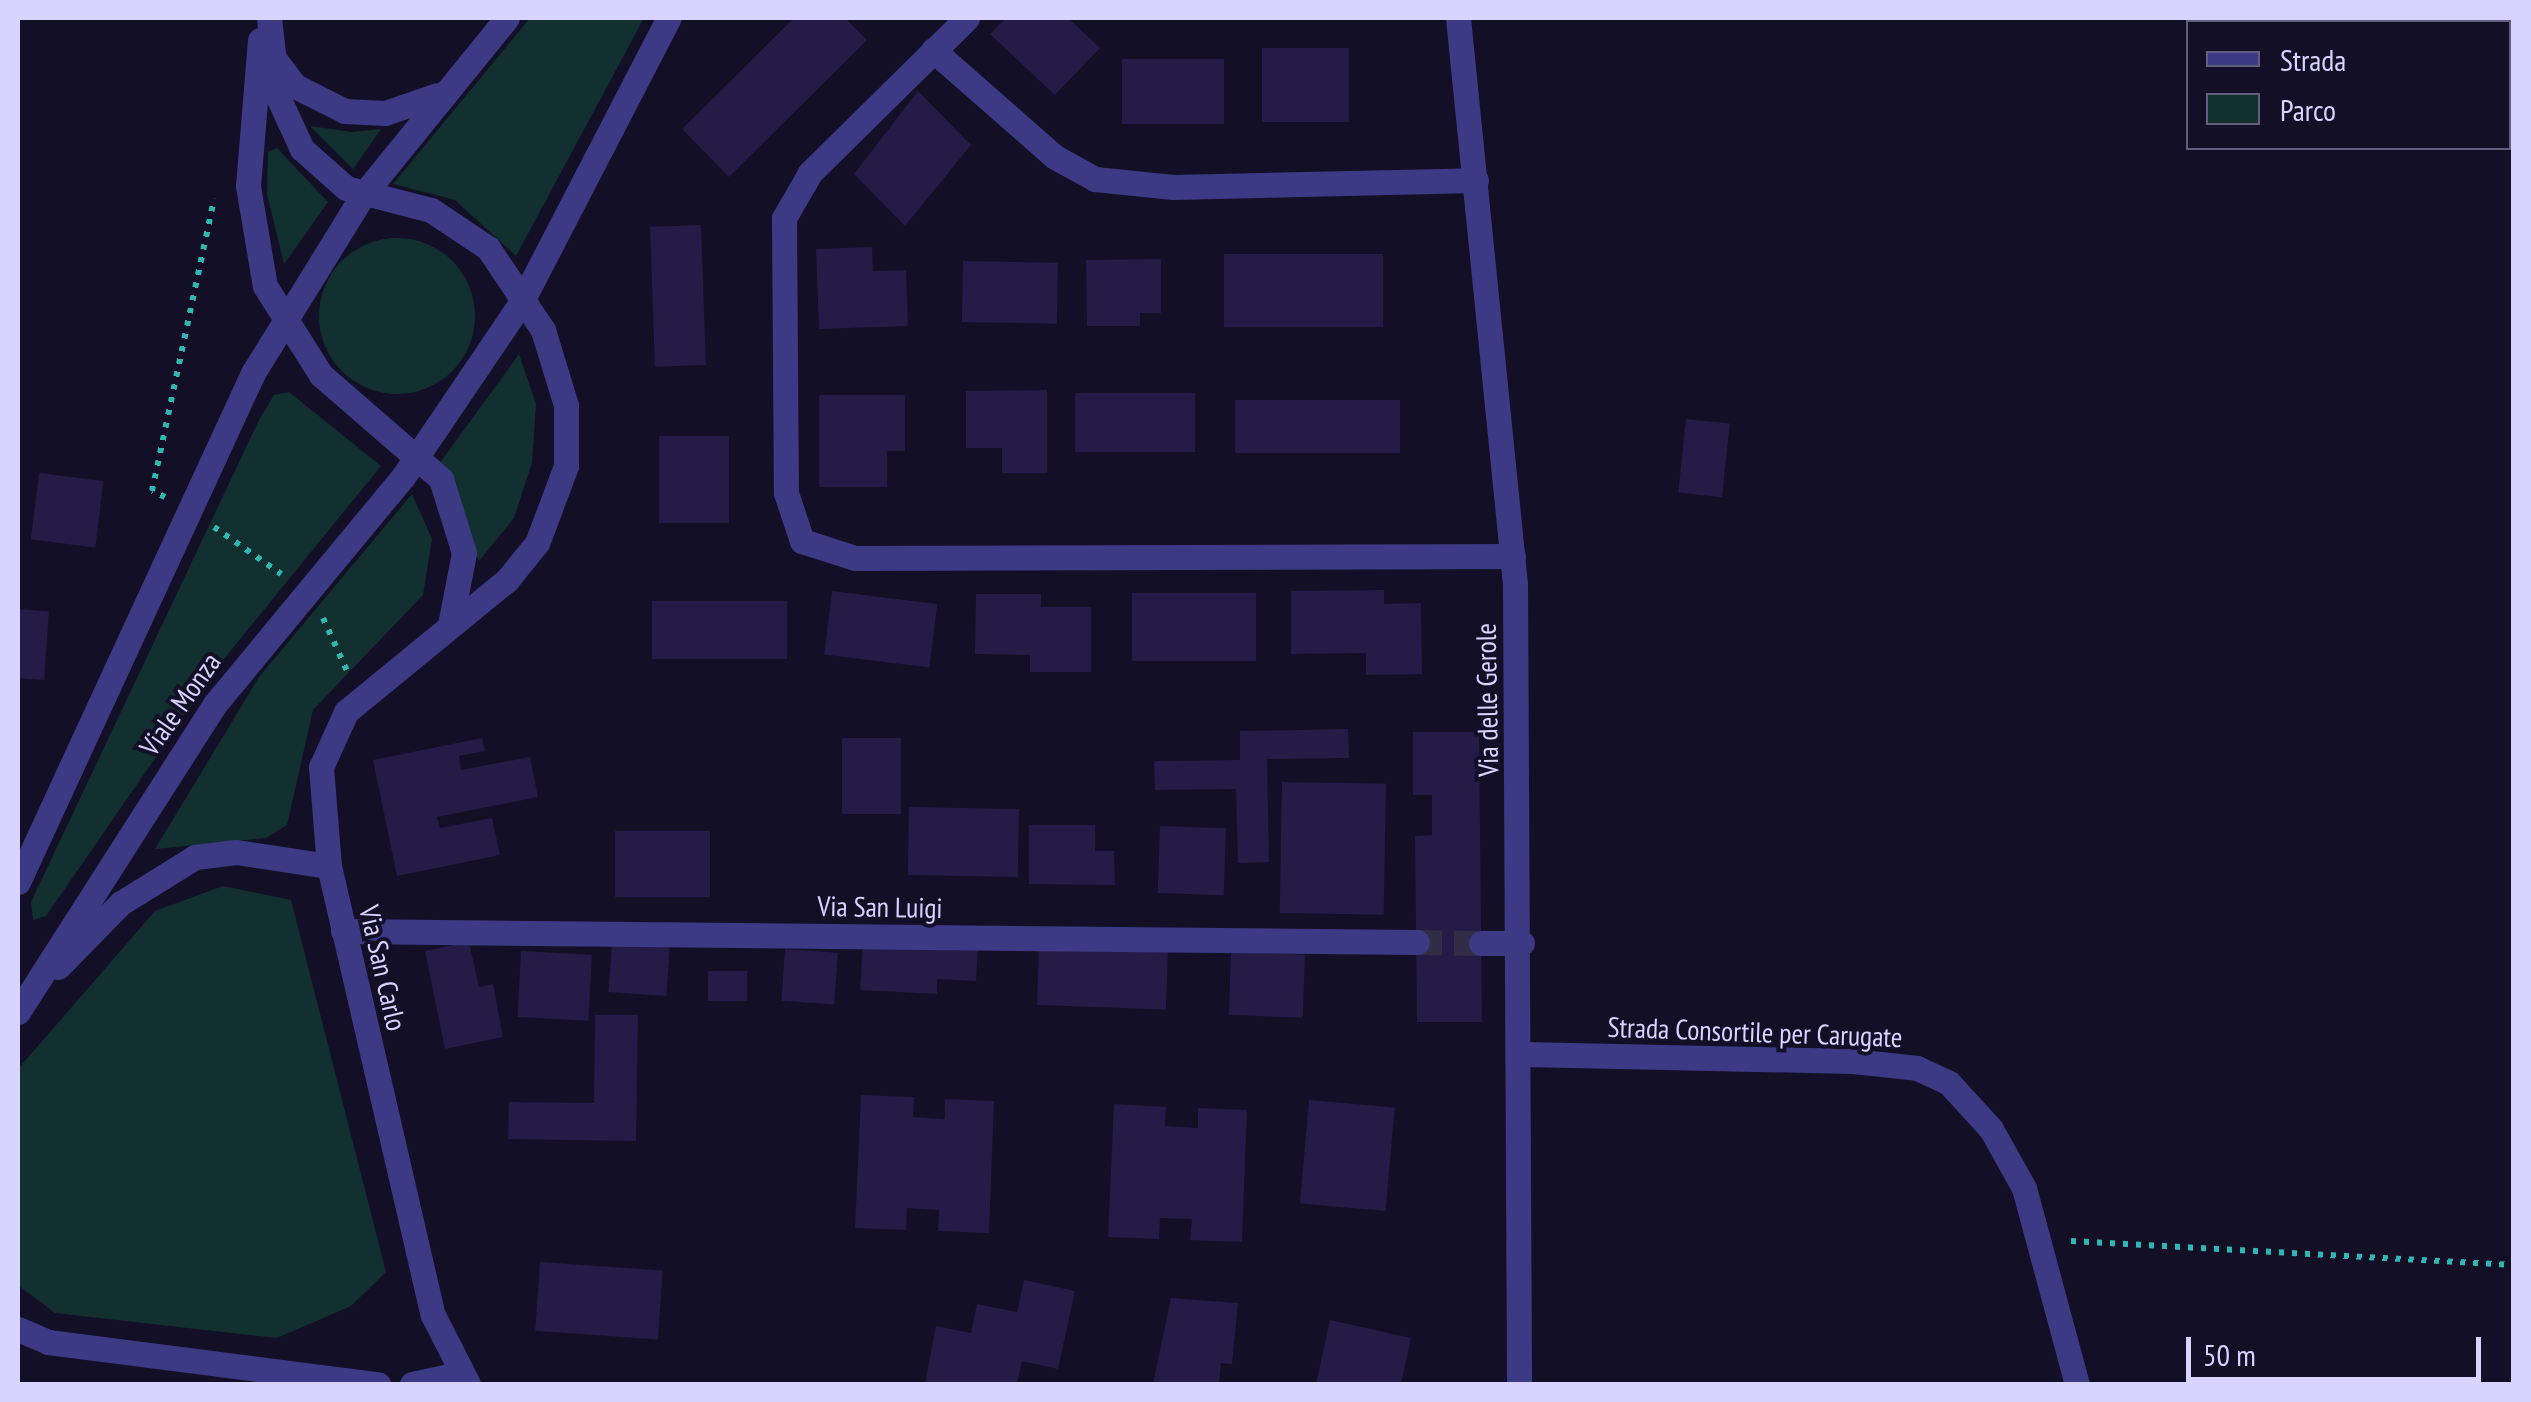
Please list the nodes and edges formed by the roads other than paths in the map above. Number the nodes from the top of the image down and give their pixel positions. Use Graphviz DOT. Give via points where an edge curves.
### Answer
graph roads {
  1 [pos="266,18"];
  2 [pos="507,18"];
  3 [pos="669,18"];
  4 [pos="967,18"];
  5 [pos="1458,18"];
  6 [pos="933,50"];
  7 [pos="274,56"];
  8 [pos="440,94"];
  9 [pos="1476,180"];
  10 [pos="363,195"];
  11 [pos="522,302"];
  12 [pos="282,324"];
  13 [pos="420,452"];
  14 [pos="1513,556"];
  15 [pos="452,620"];
  16 [pos="328,866"];
  17 [pos="18,882"];
  18 [pos="342,931"];
  19 [pos="1417,942"];
  20 [pos="1522,943"];
  21 [pos="1480,944"];
  22 [pos="22,1005"];
  23 [pos="1522,1054"];
  24 [pos="18,1329"];
  25 [pos="48,1342"];
  26 [pos="18,1354"];
  27 [pos="462,1381"];
  28 [pos="378,1384"];
  29 [pos="412,1384"];
  30 [pos="1519,1384"];
  31 [pos="2077,1384"];
  1 -- 7 [label="street"];
  1 -- 12 [label="street" via="248,186 260,270"];
  2 -- 8 [label="street"];
  3 -- 11 [label="street, Viale Monza"];
  4 -- 6 [label="street"];
  5 -- 9 [label="street, Via delle Gerole"];
  6 -- 9 [label="street" via="1055,157 1096,179 1172,187"];
  6 -- 14 [label="street" via="798,187 784,218 786,492 802,541 856,558"];
  7 -- 8 [label="street" via="294,86 344,110 385,113"];
  7 -- 10 [label="street" via="295,139"];
  8 -- 10 [label="street"];
  9 -- 14 [label="street, Via delle Gerole"];
  10 -- 11 [label="street" via="460,222"];
  10 -- 12 [label="street"];
  11 -- 13 [label="street, Viale Monza"];
  11 -- 15 [label="street, Via San Carlo" via="544,330 565,394 566,466 529,555"];
  12 -- 13 [label="street" via="344,398"];
  12 -- 17 [label="street"];
  13 -- 15 [label="street" via="462,537"];
  13 -- 22 [label="street, Viale Monza" via="225,689"];
  14 -- 20 [label="street, Via delle Gerole"];
  15 -- 16 [label="street, Via San Carlo" via="331,730 318,801"];
  16 -- 18 [label="street, Via San Carlo"];
  16 -- 22 [label="street" via="236,852 179,863 121,903"];
  18 -- 19 [label="street, Via San Luigi"];
  18 -- 27 [label="street, Via San Carlo" via="433,1315"];
  20 -- 21 [label="street"];
  20 -- 23 [label="street, Via delle Gerole"];
  23 -- 30 [label="street, Via delle Gerole"];
  23 -- 31 [label="street, Strada Consortile per Carugate" via="1917,1068 1948,1083 1991,1129 2038,1238"];
  24 -- 25 [label="street"];
  25 -- 26 [label="street"];
  25 -- 28 [label="street"];
  27 -- 29 [label="street"];
}
